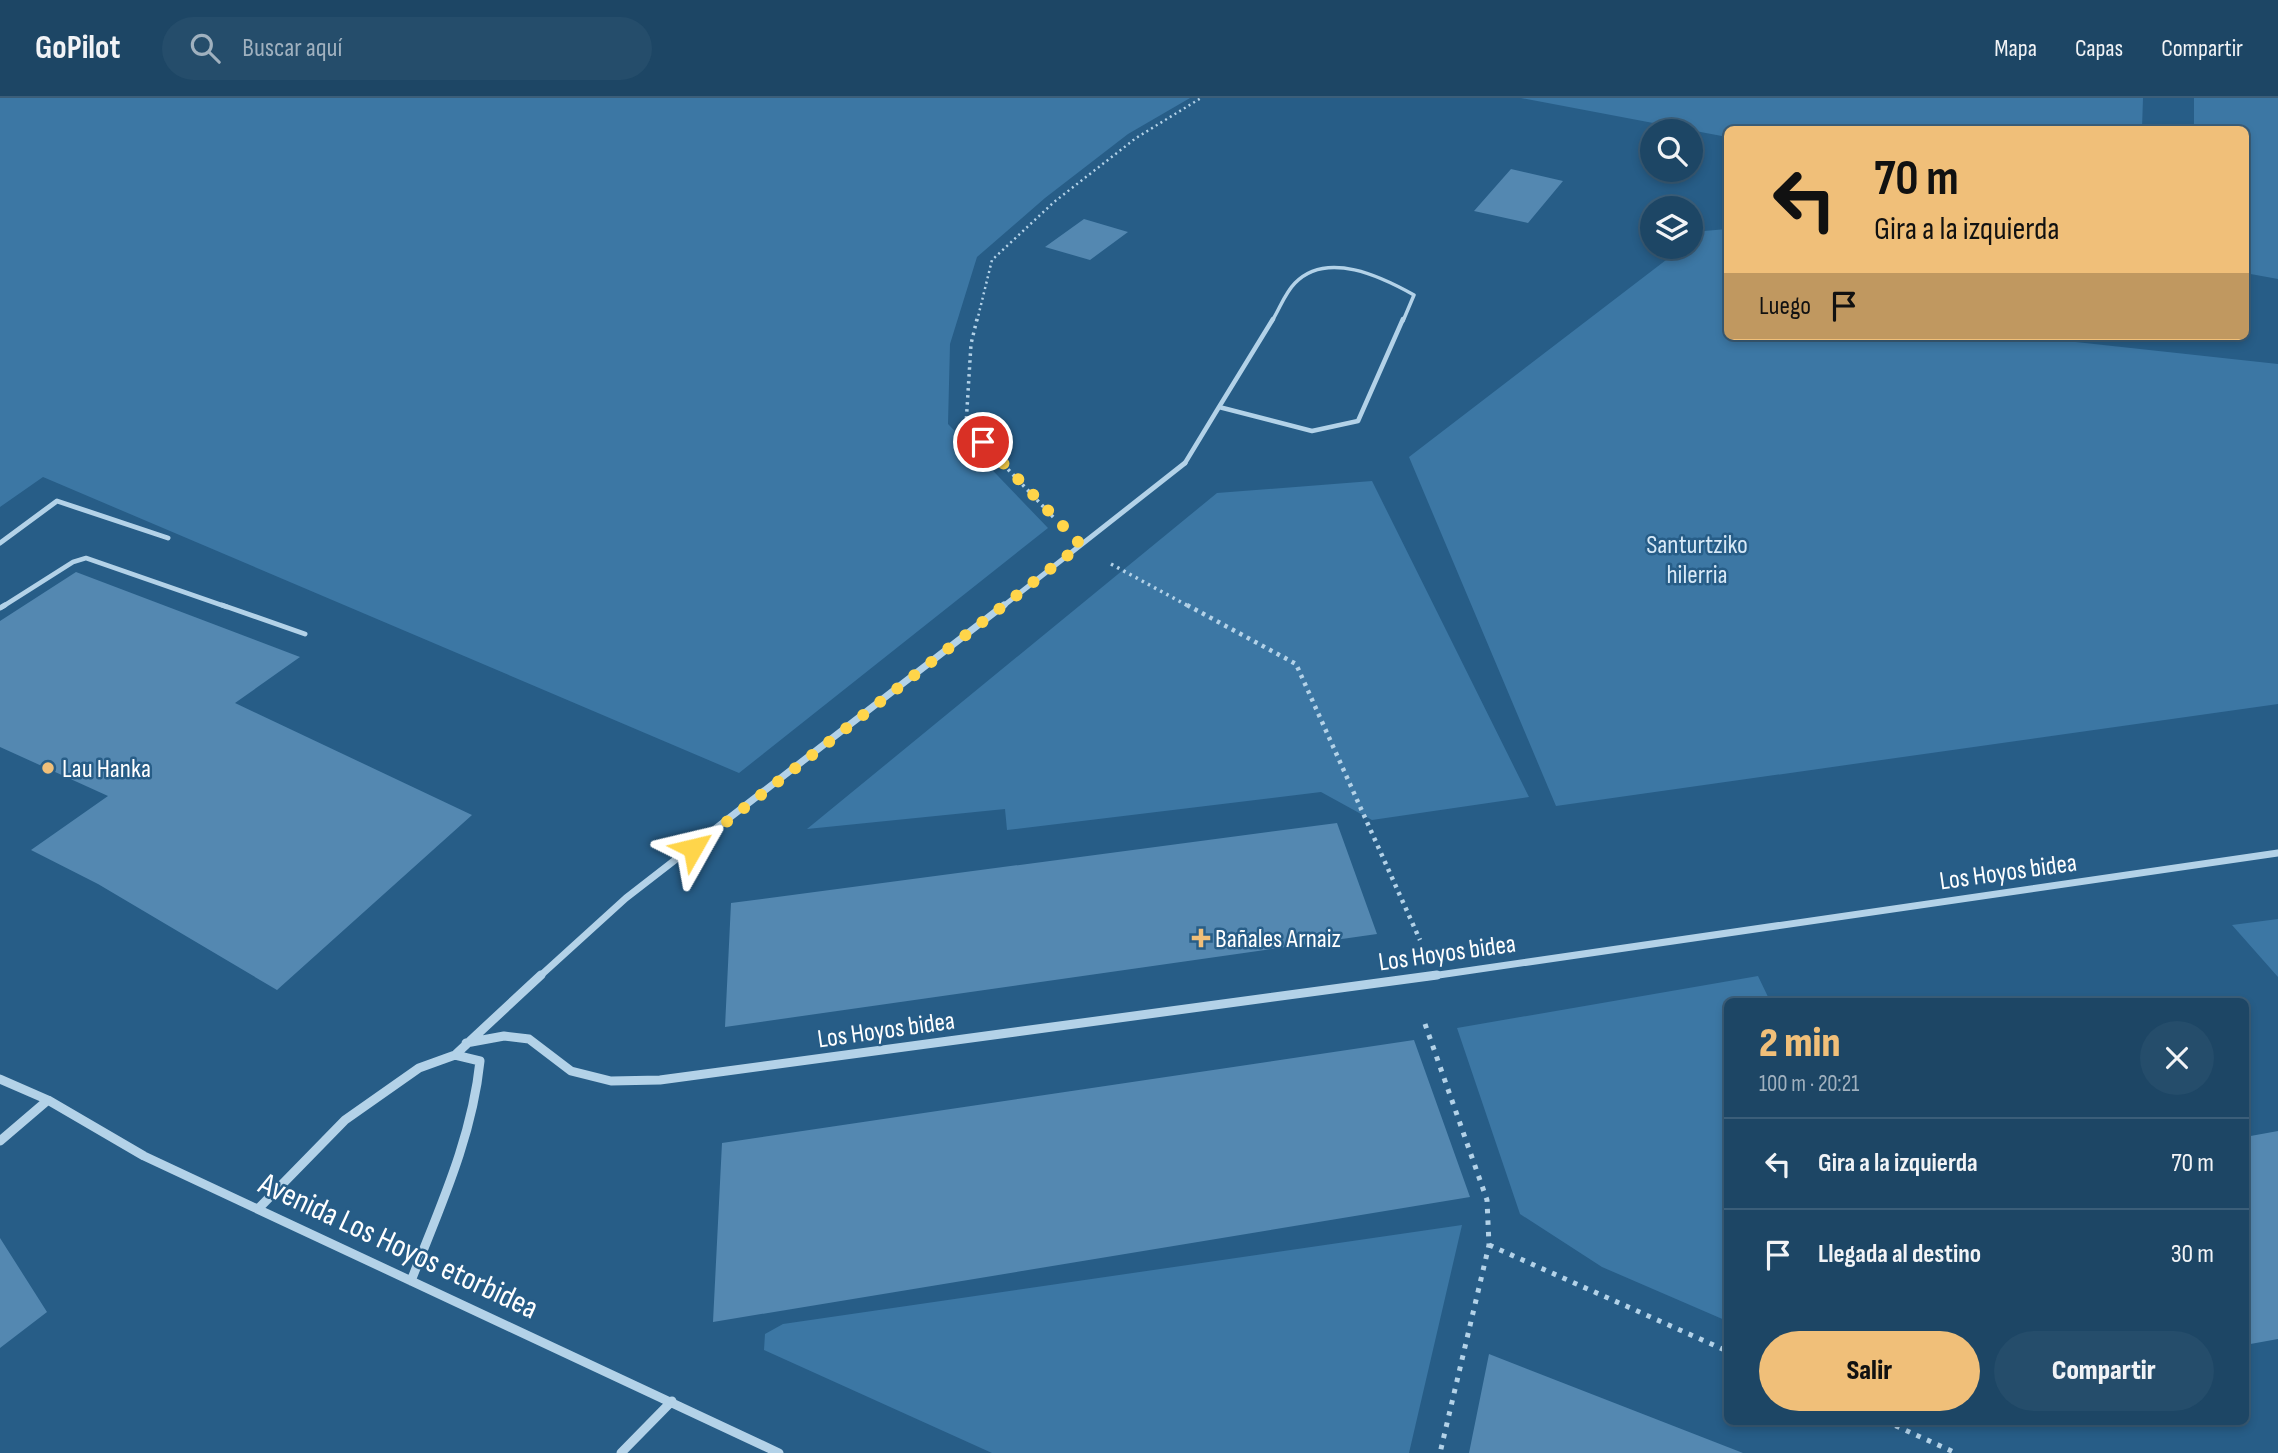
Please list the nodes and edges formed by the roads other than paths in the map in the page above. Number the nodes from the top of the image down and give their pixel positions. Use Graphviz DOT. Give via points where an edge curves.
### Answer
graph roads {
  1 [pos="1219,407"];
  2 [pos="1185,463"];
  3 [pos="168,538"];
  4 [pos="0,543"];
  5 [pos="0,608"];
  6 [pos="305,634"];
  7 [pos="2278,853"];
  8 [pos="466,1044"];
  9 [pos="455,1055"];
  10 [pos="0,1079"];
  11 [pos="48,1100"];
  12 [pos="0,1141"];
  13 [pos="258,1209"];
  14 [pos="411,1281"];
  15 [pos="672,1401"];
  16 [pos="621,1453"];
  17 [pos="779,1453"];
  1 -- 1 [label="lane" via="1298,281 1321,270 1344,267 1394,282 1414,295 1358,421 1312,431"];
  1 -- 2 [label="lane"];
  2 -- 8 [label="street" via="626,898"];
  3 -- 4 [label="street" via="57,501"];
  5 -- 6 [label="lane" via="86,558"];
  7 -- 8 [label="street, Los Hoyos bidea" via="1429,976 660,1080 611,1081 571,1071 529,1039 504,1036"];
  8 -- 9 [label="street"];
  9 -- 13 [label="street" via="419,1068 345,1120"];
  9 -- 14 [label="street" via="481,1061 479,1090 468,1132"];
  10 -- 11 [label="street, Avenida Los Hoyos etorbidea"];
  11 -- 12 [label="street"];
  11 -- 13 [label="street, Avenida Los Hoyos etorbidea" via="144,1156"];
  13 -- 14 [label="street, Avenida Los Hoyos etorbidea"];
  14 -- 15 [label="street, Avenida Los Hoyos etorbidea"];
  15 -- 16 [label="street"];
  15 -- 17 [label="street, Avenida Los Hoyos etorbidea"];
}
